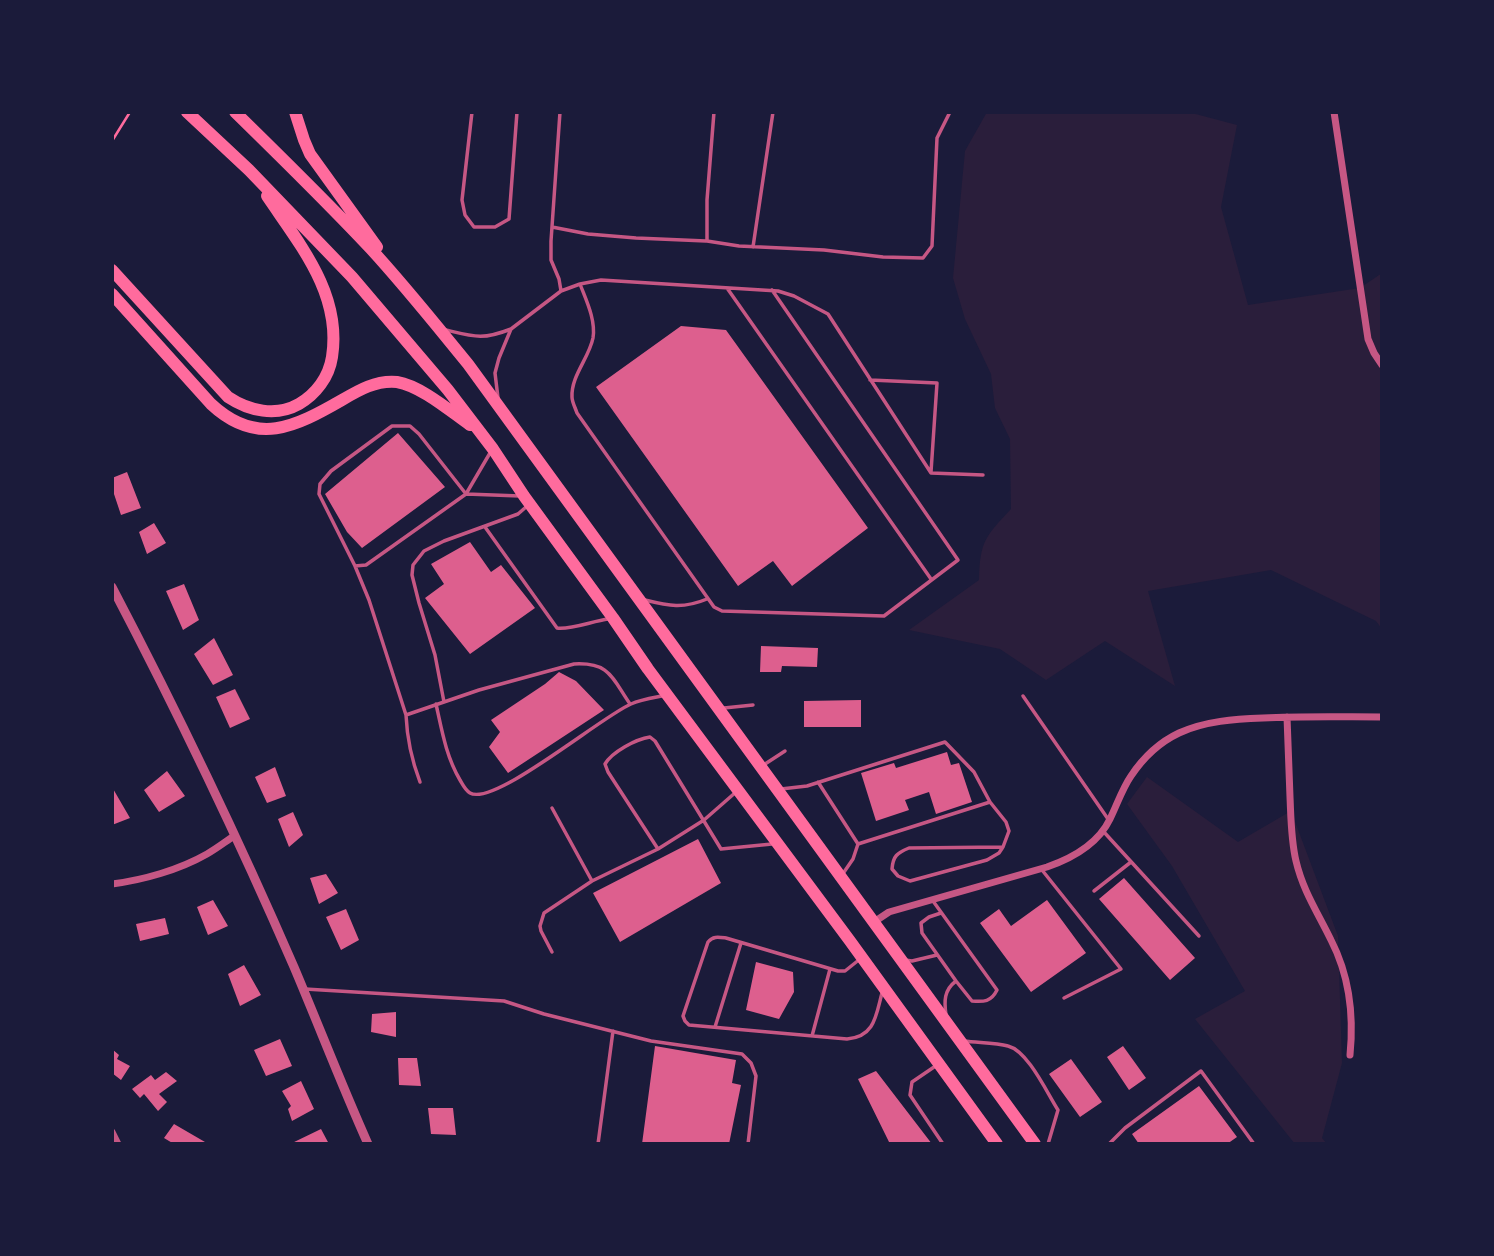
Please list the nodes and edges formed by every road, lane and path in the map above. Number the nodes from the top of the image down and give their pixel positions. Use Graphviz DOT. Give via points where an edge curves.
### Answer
graph roads {
  1 [pos="130,112"];
  2 [pos="187,112"];
  3 [pos="235,112"];
  4 [pos="295,112"];
  5 [pos="472,112"];
  6 [pos="517,112"];
  7 [pos="560,112"];
  8 [pos="714,112"];
  9 [pos="773,112"];
  10 [pos="950,112"];
  11 [pos="1334,112"];
  12 [pos="112,141"];
  13 [pos="250,170"];
  14 [pos="552,227"];
  15 [pos="706,241"];
  16 [pos="753,247"];
  17 [pos="112,270"];
  18 [pos="580,284"];
  19 [pos="727,288"];
  20 [pos="772,290"];
  21 [pos="561,291"];
  22 [pos="112,294"];
  23 [pos="421,306"];
  24 [pos="439,328"];
  25 [pos="511,329"];
  26 [pos="1382,365"];
  27 [pos="870,380"];
  28 [pos="499,407"];
  29 [pos="477,429"];
  30 [pos="493,449"];
  31 [pos="931,473"];
  32 [pos="983,475"];
  33 [pos="466,494"];
  34 [pos="527,500"];
  35 [pos="485,527"];
  36 [pos="355,566"];
  37 [pos="931,579"];
  38 [pos="112,587"];
  39 [pos="640,598"];
  40 [pos="707,599"];
  41 [pos="613,618"];
  42 [pos="667,694"];
  43 [pos="1023,696"];
  44 [pos="444,702"];
  45 [pos="436,704"];
  46 [pos="630,705"];
  47 [pos="752,705"];
  48 [pos="718,709"];
  49 [pos="405,715"];
  50 [pos="1287,717"];
  51 [pos="1382,717"];
  52 [pos="785,751"];
  53 [pos="760,767"];
  54 [pos="420,782"];
  55 [pos="818,782"];
  56 [pos="775,789"];
  57 [pos="738,791"];
  58 [pos="990,802"];
  59 [pos="552,808"];
  60 [pos="704,820"];
  61 [pos="1110,821"];
  62 [pos="1104,831"];
  63 [pos="234,836"];
  64 [pos="778,843"];
  65 [pos="858,844"];
  66 [pos="1003,847"];
  67 [pos="657,849"];
  68 [pos="1131,862"];
  69 [pos="1041,869"];
  70 [pos="841,877"];
  71 [pos="592,881"];
  72 [pos="112,884"];
  73 [pos="1094,891"];
  74 [pos="932,900"];
  75 [pos="941,913"];
  76 [pos="874,922"];
  77 [pos="1199,936"];
  78 [pos="741,943"];
  79 [pos="552,951"];
  80 [pos="937,955"];
  81 [pos="862,958"];
  82 [pos="901,960"];
  83 [pos="830,969"];
  84 [pos="956,981"];
  85 [pos="884,987"];
  86 [pos="303,989"];
  87 [pos="1064,998"];
  88 [pos="947,1024"];
  89 [pos="715,1027"];
  90 [pos="613,1031"];
  91 [pos="813,1036"];
  92 [pos="960,1041"];
  93 [pos="1350,1055"];
  94 [pos="939,1064"];
  95 [pos="112,1132"];
  96 [pos="1110,1143"];
  97 [pos="118,1144"];
  98 [pos="368,1144"];
  99 [pos="598,1144"];
  100 [pos="748,1144"];
  101 [pos="943,1144"];
  102 [pos="997,1144"];
  103 [pos="1035,1144"];
  104 [pos="1048,1144"];
  105 [pos="1254,1144"];
  1 -- 12 [label="path"];
  2 -- 13 [label="highway"];
  3 -- 23 [label="highway" via="318,193"];
  4 -- 23 [label="highway" via="310,154"];
  5 -- 6 [label="lane" via="462,200 474,227 495,227 509,219"];
  7 -- 14 [label="lane"];
  8 -- 15 [label="lane"];
  9 -- 16 [label="lane"];
  10 -- 16 [label="lane" via="937,138 932,246 923,258"];
  11 -- 26 [label="street" via="1368,339"];
  13 -- 17 [label="highway" via="310,259 328,300 334,332 331,363 312,395 281,411 258,411 237,403 219,389"];
  13 -- 29 [label="highway" via="352,276"];
  14 -- 15 [label="lane" via="588,234"];
  14 -- 21 [label="lane" via="551,260"];
  15 -- 16 [label="lane"];
  18 -- 19 [label="lane" via="601,280"];
  18 -- 21 [label="lane"];
  18 -- 40 [label="lane" via="593,329 573,387 577,412"];
  19 -- 20 [label="lane"];
  19 -- 37 [label="lane"];
  20 -- 27 [label="lane" via="828,314"];
  20 -- 37 [label="lane" via="958,560"];
  21 -- 25 [label="lane"];
  22 -- 29 [label="highway" via="211,404 239,424 265,429 290,426 363,388 395,382 418,390"];
  23 -- 24 [label="highway"];
  24 -- 25 [label="lane" via="474,337 491,337"];
  24 -- 28 [label="highway"];
  25 -- 28 [label="lane" via="495,373"];
  27 -- 31 [label="lane"];
  27 -- 31 [label="lane" via="937,383"];
  28 -- 39 [label="highway"];
  29 -- 30 [label="highway"];
  30 -- 33 [label="lane"];
  30 -- 34 [label="highway"];
  31 -- 32 [label="lane"];
  33 -- 34 [label="lane"];
  33 -- 36 [label="lane" via="366,565"];
  33 -- 36 [label="lane" via="419,434 410,426 392,426 320,484 318,494"];
  34 -- 35 [label="lane" via="518,514"];
  34 -- 41 [label="highway"];
  35 -- 41 [label="lane" via="557,628"];
  35 -- 44 [label="lane" via="424,551 413,565"];
  36 -- 49 [label="lane"];
  37 -- 40 [label="lane" via="884,616 722,611"];
  38 -- 63 [label="street"];
  39 -- 40 [label="lane" via="668,606"];
  39 -- 48 [label="highway"];
  41 -- 42 [label="highway"];
  42 -- 46 [label="lane"];
  42 -- 57 [label="highway"];
  43 -- 61 [label="lane"];
  44 -- 45 [label="lane"];
  44 -- 46 [label="lane" via="590,663 601,666"];
  45 -- 46 [label="lane" via="451,766 466,791 474,795 518,778"];
  45 -- 49 [label="lane"];
  47 -- 48 [label="lane"];
  48 -- 53 [label="highway"];
  49 -- 54 [label="lane"];
  50 -- 51 [label="street"];
  50 -- 61 [label="street" via="1206,724 1164,742 1130,777"];
  50 -- 93 [label="street" via="1296,860 1342,966 1351,1016"];
  52 -- 53 [label="lane"];
  53 -- 56 [label="highway"];
  55 -- 56 [label="lane"];
  55 -- 58 [label="lane" via="946,742 974,772"];
  55 -- 65 [label="lane"];
  56 -- 70 [label="highway"];
  57 -- 60 [label="lane"];
  57 -- 64 [label="highway"];
  58 -- 65 [label="lane"];
  58 -- 66 [label="lane" via="1009,831"];
  59 -- 71 [label="lane"];
  60 -- 64 [label="lane" via="721,849"];
  60 -- 67 [label="lane"];
  60 -- 67 [label="lane" via="650,737 609,756 608,772"];
  61 -- 62 [label="street"];
  62 -- 68 [label="lane"];
  62 -- 69 [label="street" via="1084,849"];
  63 -- 72 [label="street" via="184,865"];
  63 -- 86 [label="street"];
  64 -- 81 [label="highway"];
  65 -- 70 [label="lane"];
  66 -- 66 [label="lane" via="909,848 897,853 892,869 910,881 987,860"];
  67 -- 71 [label="lane"];
  68 -- 73 [label="lane"];
  68 -- 77 [label="lane"];
  69 -- 74 [label="street"];
  69 -- 87 [label="lane" via="1121,969"];
  70 -- 76 [label="highway"];
  71 -- 79 [label="lane" via="544,913 541,931"];
  74 -- 75 [label="lane"];
  74 -- 76 [label="street" via="889,912"];
  75 -- 80 [label="lane" via="922,923 922,933"];
  75 -- 84 [label="lane" via="997,990 986,1002 972,1001"];
  76 -- 82 [label="highway"];
  78 -- 83 [label="lane"];
  78 -- 89 [label="lane"];
  78 -- 89 [label="lane" via="711,938 683,1016 689,1025"];
  80 -- 82 [label="lane"];
  80 -- 84 [label="lane"];
  81 -- 83 [label="lane" via="845,971"];
  81 -- 85 [label="highway"];
  82 -- 88 [label="highway"];
  83 -- 91 [label="lane"];
  84 -- 88 [label="lane" via="944,999"];
  85 -- 91 [label="lane" via="874,1022 864,1035 855,1039"];
  85 -- 94 [label="highway"];
  86 -- 90 [label="lane" via="504,1001"];
  86 -- 98 [label="street"];
  88 -- 92 [label="highway"];
  89 -- 91 [label="lane"];
  90 -- 99 [label="lane"];
  90 -- 100 [label="lane" via="742,1054 756,1076"];
  92 -- 103 [label="highway"];
  92 -- 104 [label="lane" via="1010,1046 1022,1055 1058,1110"];
  94 -- 101 [label="lane" via="912,1082 910,1095"];
  94 -- 102 [label="highway"];
  95 -- 97 [label="street"];
  96 -- 105 [label="lane" via="1201,1071"];
}
